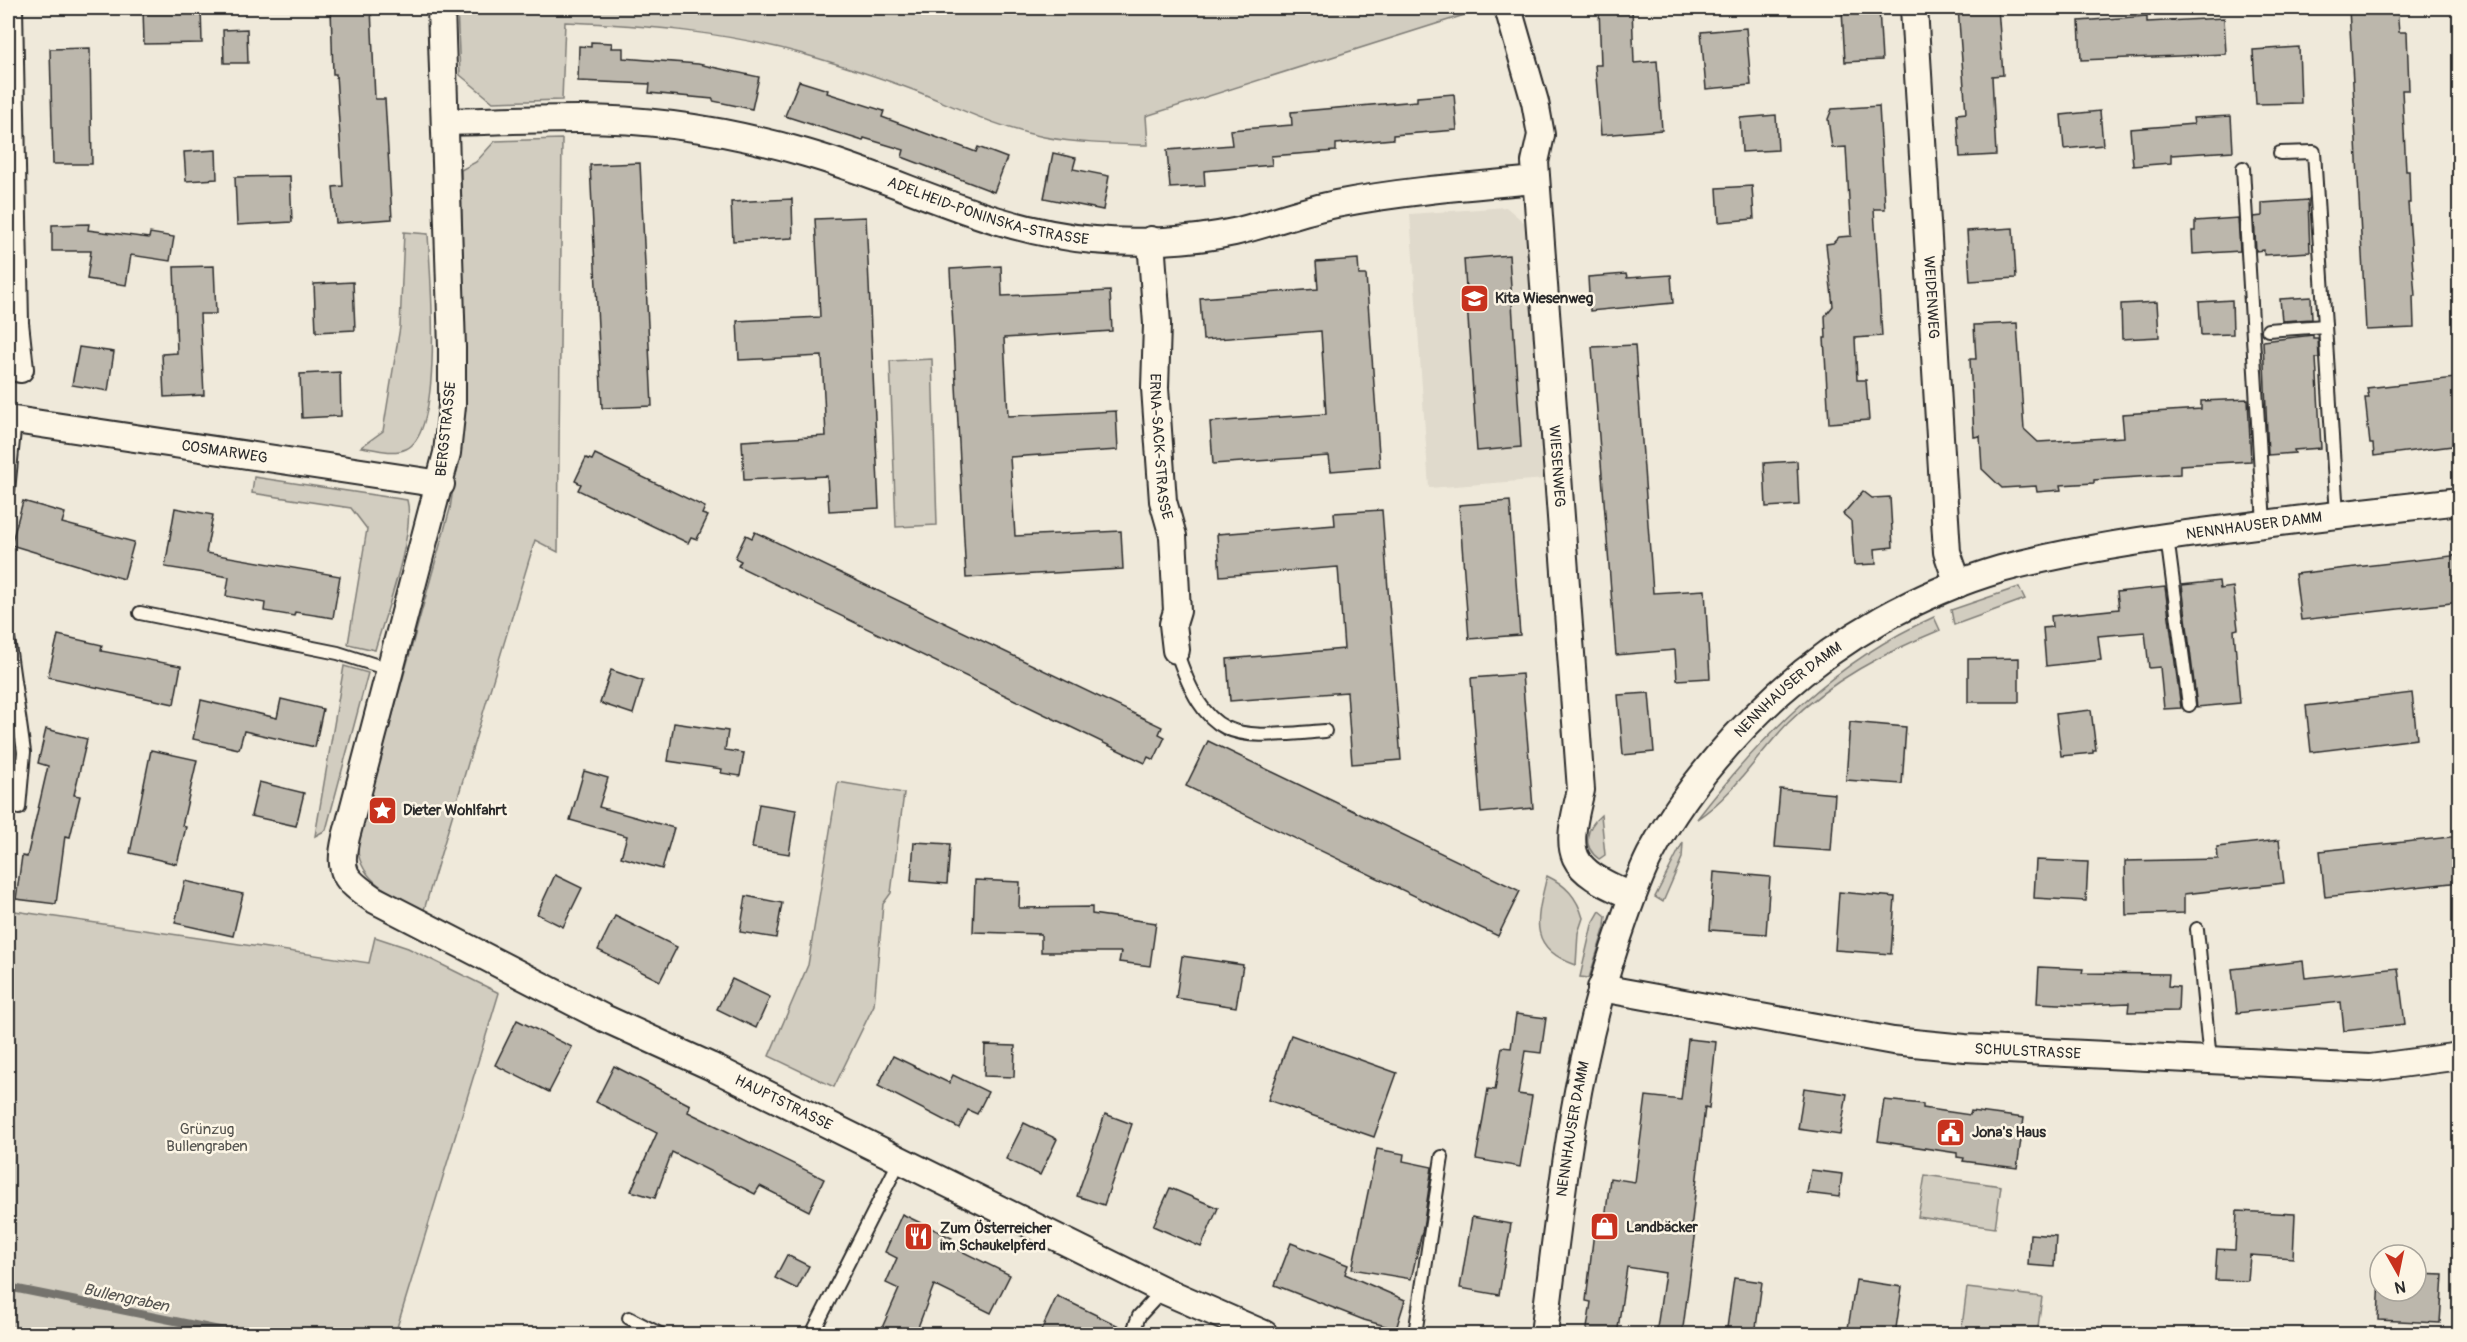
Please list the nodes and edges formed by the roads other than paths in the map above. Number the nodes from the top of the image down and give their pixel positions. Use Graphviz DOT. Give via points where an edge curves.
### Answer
graph roads {
  1 [pos="9,8"];
  2 [pos="441,8"];
  3 [pos="1508,8"];
  4 [pos="1914,8"];
  5 [pos="445,122"];
  6 [pos="2280,153"];
  7 [pos="2242,168"];
  8 [pos="1536,180"];
  9 [pos="1151,240"];
  10 [pos="2325,326"];
  11 [pos="2268,330"];
  12 [pos="20,369"];
  13 [pos="11,420"];
  14 [pos="441,484"];
  15 [pos="8,491"];
  16 [pos="2460,501"];
  17 [pos="2337,515"];
  18 [pos="2264,524"];
  19 [pos="2167,537"];
  20 [pos="1958,584"];
  21 [pos="140,613"];
  22 [pos="8,638"];
  23 [pos="1176,650"];
  24 [pos="391,670"];
  25 [pos="2189,705"];
  26 [pos="1325,731"];
  27 [pos="19,808"];
  28 [pos="346,837"];
  29 [pos="1632,896"];
  30 [pos="2197,929"];
  31 [pos="1601,988"];
  32 [pos="2460,1056"];
  33 [pos="2210,1060"];
  34 [pos="1442,1157"];
  35 [pos="900,1160"];
  36 [pos="1163,1290"];
  37 [pos="629,1318"];
  38 [pos="660,1335"];
  39 [pos="812,1335"];
  40 [pos="1132,1335"];
  41 [pos="1264,1335"];
  42 [pos="1415,1335"];
  43 [pos="1544,1335"];
  1 -- 12 [label="street" via="15,323"];
  2 -- 5 [label="street, BERGSTRASSE"];
  3 -- 8 [label="street, WIESENWEG" via="1528,70 1541,135"];
  4 -- 20 [label="street, WEIDENWEG" via="1947,552"];
  5 -- 9 [label="street, ADELHEID-PONINSKA-STRASSE" via="582,119 736,136 807,153 990,220 1035,232 1096,240"];
  5 -- 14 [label="street, BERGSTRASSE" via="452,406"];
  6 -- 10 [label="lane" via="2314,152"];
  7 -- 18 [label="lane"];
  8 -- 9 [label="street, ADELHEID-PONINSKA-STRASSE" via="1389,195 1300,213 1234,232"];
  8 -- 29 [label="street, WIESENWEG" via="1581,790 1570,842 1581,869"];
  9 -- 23 [label="street, ERNA-SACK-STRASSE" via="1157,324 1157,411 1163,501 1173,536"];
  10 -- 11 [label="lane"];
  10 -- 17 [label="lane"];
  13 -- 14 [label="street, COSMARWEG"];
  13 -- 15 [label="lane"];
  14 -- 24 [label="street, BERGSTRASSE"];
  16 -- 17 [label="street, NENNHAUSER DAMM"];
  17 -- 18 [label="street, NENNHAUSER DAMM"];
  18 -- 19 [label="street, NENNHAUSER DAMM"];
  19 -- 20 [label="street, NENNHAUSER DAMM" via="2047,558"];
  19 -- 25 [label="lane"];
  20 -- 29 [label="street, NENNHAUSER DAMM" via="1885,617 1848,639 1762,709 1687,794 1650,855"];
  21 -- 24 [label="lane" via="338,653"];
  22 -- 27 [label="lane" via="24,752"];
  23 -- 26 [label="lane" via="1187,684 1207,715 1230,731 1253,737"];
  24 -- 28 [label="street, BERGSTRASSE"];
  28 -- 35 [label="street, HAUPTSTRASSE" via="341,858 344,875 373,899 604,1018"];
  29 -- 31 [label="street, NENNHAUSER DAMM"];
  30 -- 33 [label="lane"];
  31 -- 33 [label="street, SCHULSTRASSE" via="1893,1041"];
  31 -- 43 [label="street, NENNHAUSER DAMM" via="1579,1082"];
  32 -- 33 [label="street, SCHULSTRASSE" via="2370,1068"];
  34 -- 42 [label="lane"];
  35 -- 36 [label="street, HAUPTSTRASSE"];
  35 -- 39 [label="lane"];
  36 -- 40 [label="lane" via="1139,1316"];
  36 -- 41 [label="street, HAUPTSTRASSE"];
  37 -- 38 [label="lane"];
}
